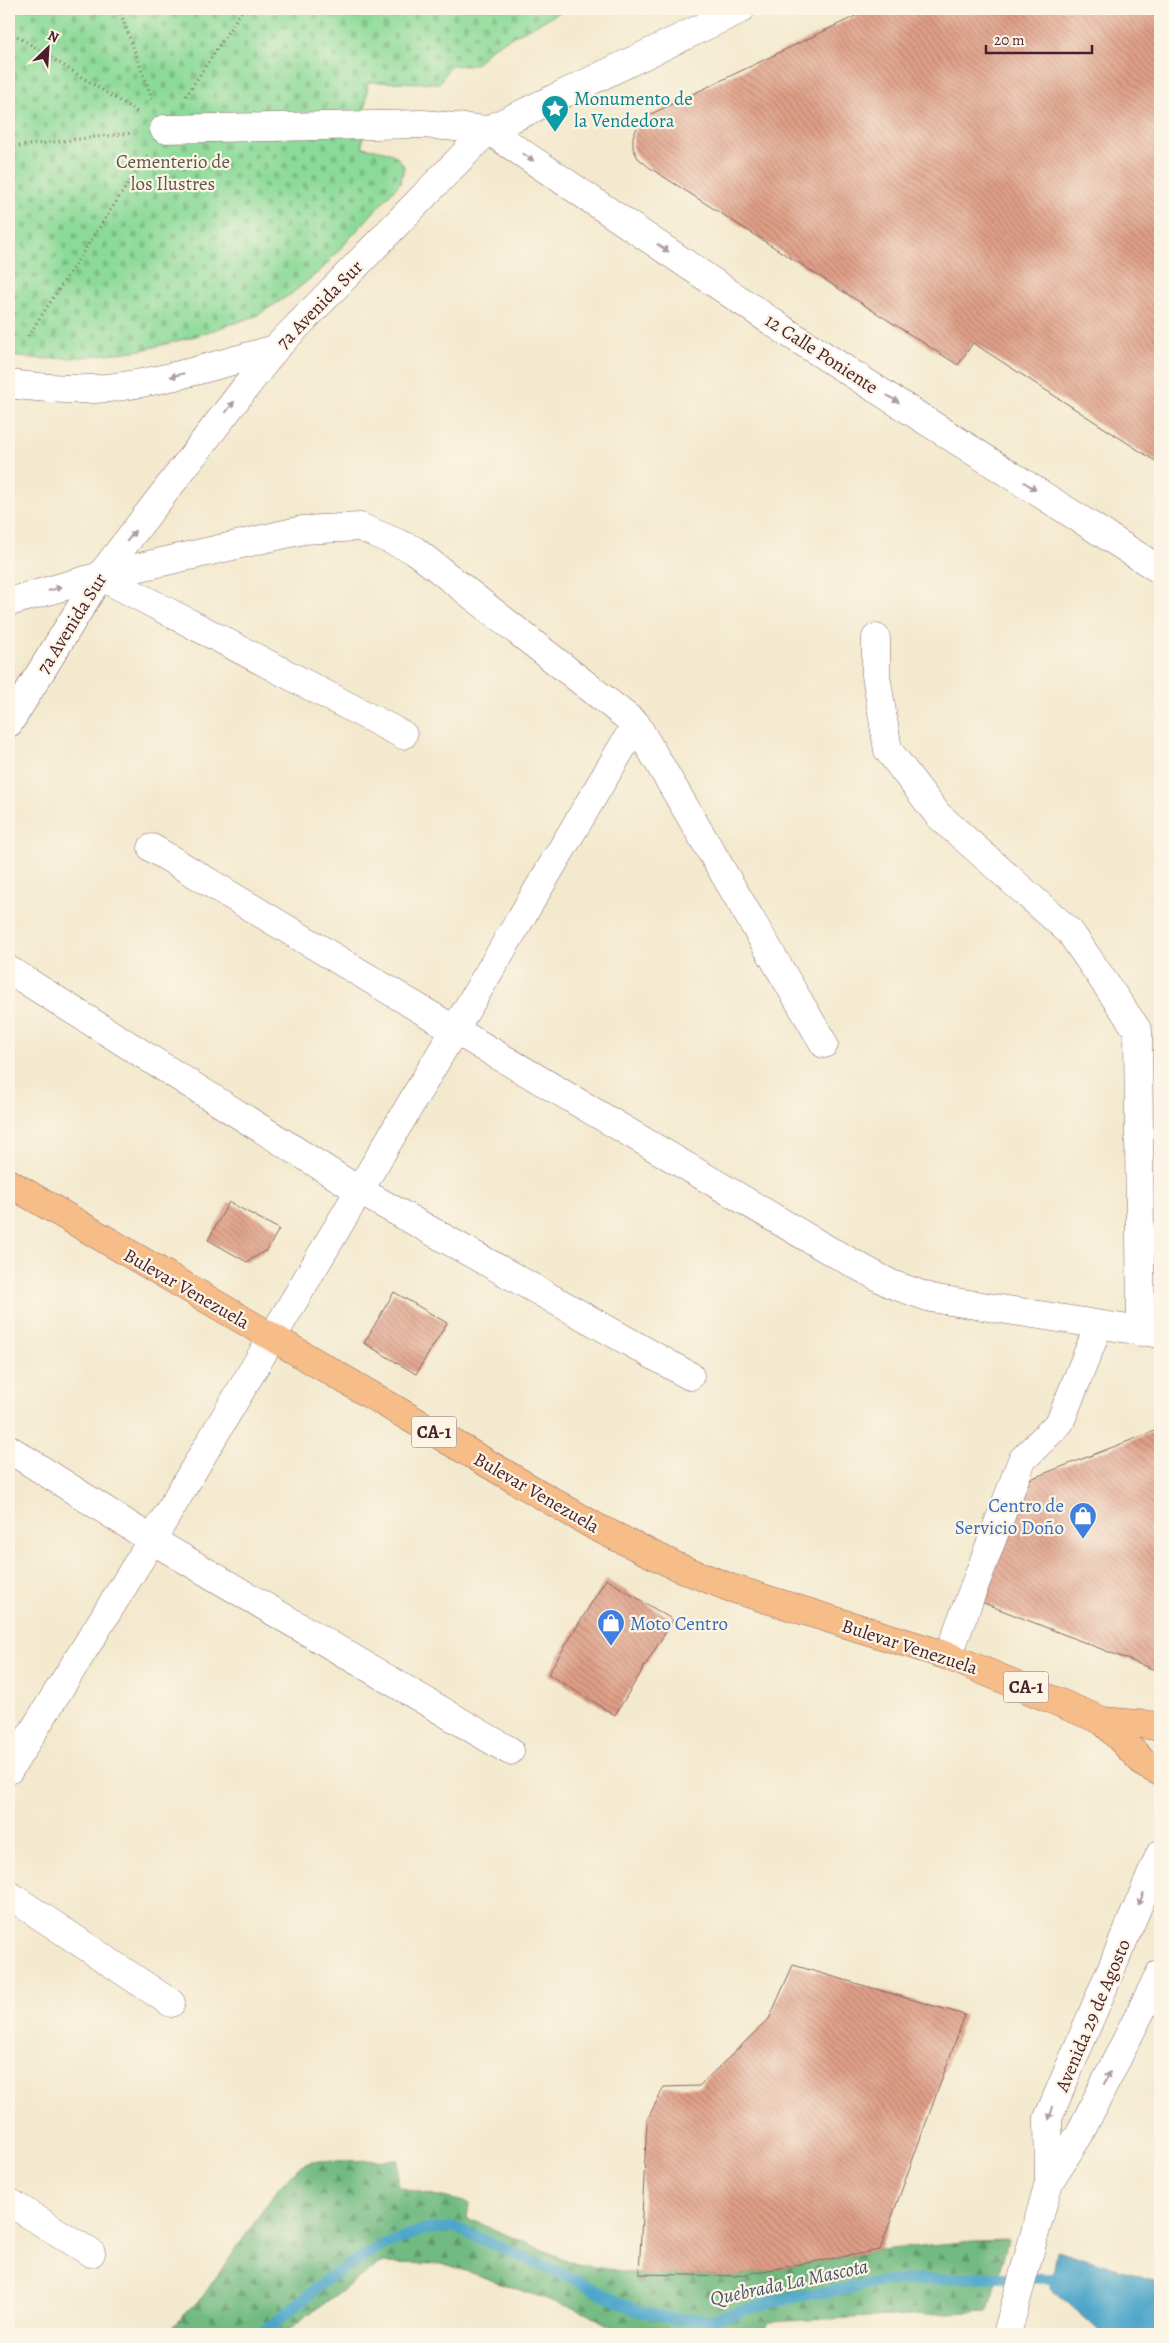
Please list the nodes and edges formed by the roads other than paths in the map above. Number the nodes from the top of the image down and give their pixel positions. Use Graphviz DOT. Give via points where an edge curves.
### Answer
graph roads {
  1 [pos="741,9"];
  2 [pos="164,129"];
  3 [pos="488,130"];
  4 [pos="275,349"];
  5 [pos="9,384"];
  6 [pos="1160,570"];
  7 [pos="100,576"];
  8 [pos="9,602"];
  9 [pos="876,638"];
  10 [pos="9,723"];
  11 [pos="636,724"];
  12 [pos="403,735"];
  13 [pos="152,848"];
  14 [pos="9,970"];
  15 [pos="455,1030"];
  16 [pos="824,1044"];
  17 [pos="9,1183"];
  18 [pos="360,1191"];
  19 [pos="1099,1325"];
  20 [pos="1150,1333"];
  21 [pos="272,1338"];
  22 [pos="690,1376"];
  23 [pos="9,1449"];
  24 [pos="152,1540"];
  25 [pos="948,1656"];
  26 [pos="1103,1721"];
  27 [pos="1160,1726"];
  28 [pos="510,1751"];
  29 [pos="13,1752"];
  30 [pos="1160,1772"];
  31 [pos="1160,1854"];
  32 [pos="9,1895"];
  33 [pos="1160,1973"];
  34 [pos="171,2003"];
  35 [pos="1049,2182"];
  36 [pos="9,2202"];
  37 [pos="91,2253"];
  38 [pos="1007,2334"];
  1 -- 3 [label="street, 7a Avenida Sur"];
  2 -- 3 [label="street" via="423,124"];
  3 -- 4 [label="street, 7a Avenida Sur"];
  3 -- 6 [label="street, 12 Calle Poniente, one-way" via="793,336"];
  4 -- 5 [label="street, one-way" via="162,379 107,388 38,388"];
  7 -- 4 [label="street, 7a Avenida Sur, one-way"];
  8 -- 7 [label="street, one-way"];
  7 -- 10 [label="street, 7a Avenida Sur"];
  7 -- 11 [label="street" via="303,530 360,527 414,550"];
  7 -- 12 [label="street"];
  9 -- 20 [label="street" via="876,675 888,750 938,814 1070,932 1138,1031"];
  11 -- 15 [label="street"];
  11 -- 16 [label="street"];
  13 -- 15 [label="street"];
  14 -- 18 [label="street"];
  15 -- 18 [label="street"];
  15 -- 19 [label="street" via="891,1284 931,1298"];
  17 -- 21 [label="highway, Bulevar Venezuela / CA-1"];
  18 -- 21 [label="street"];
  18 -- 22 [label="street"];
  19 -- 20 [label="street"];
  19 -- 25 [label="street" via="1060,1422 1022,1460"];
  21 -- 24 [label="street"];
  21 -- 25 [label="highway, Bulevar Venezuela / CA-1" via="596,1527 678,1567 731,1588"];
  23 -- 24 [label="street"];
  24 -- 28 [label="street"];
  24 -- 29 [label="street"];
  25 -- 26 [label="highway, Bulevar Venezuela / CA-1"];
  26 -- 27 [label="highway, Bulevar Venezuela / CA-1"];
  26 -- 30 [label="highway, Bulevar Venezuela / CA-1" via="1146,1765"];
  31 -- 35 [label="street, Avenida 29 de Agosto, one-way" via="1048,2118"];
  32 -- 34 [label="street"];
  35 -- 33 [label="street, Avenida 29 de Agosto, one-way" via="1079,2135"];
  35 -- 38 [label="street, Avenida 29 de Agosto"];
  36 -- 37 [label="street"];
}
